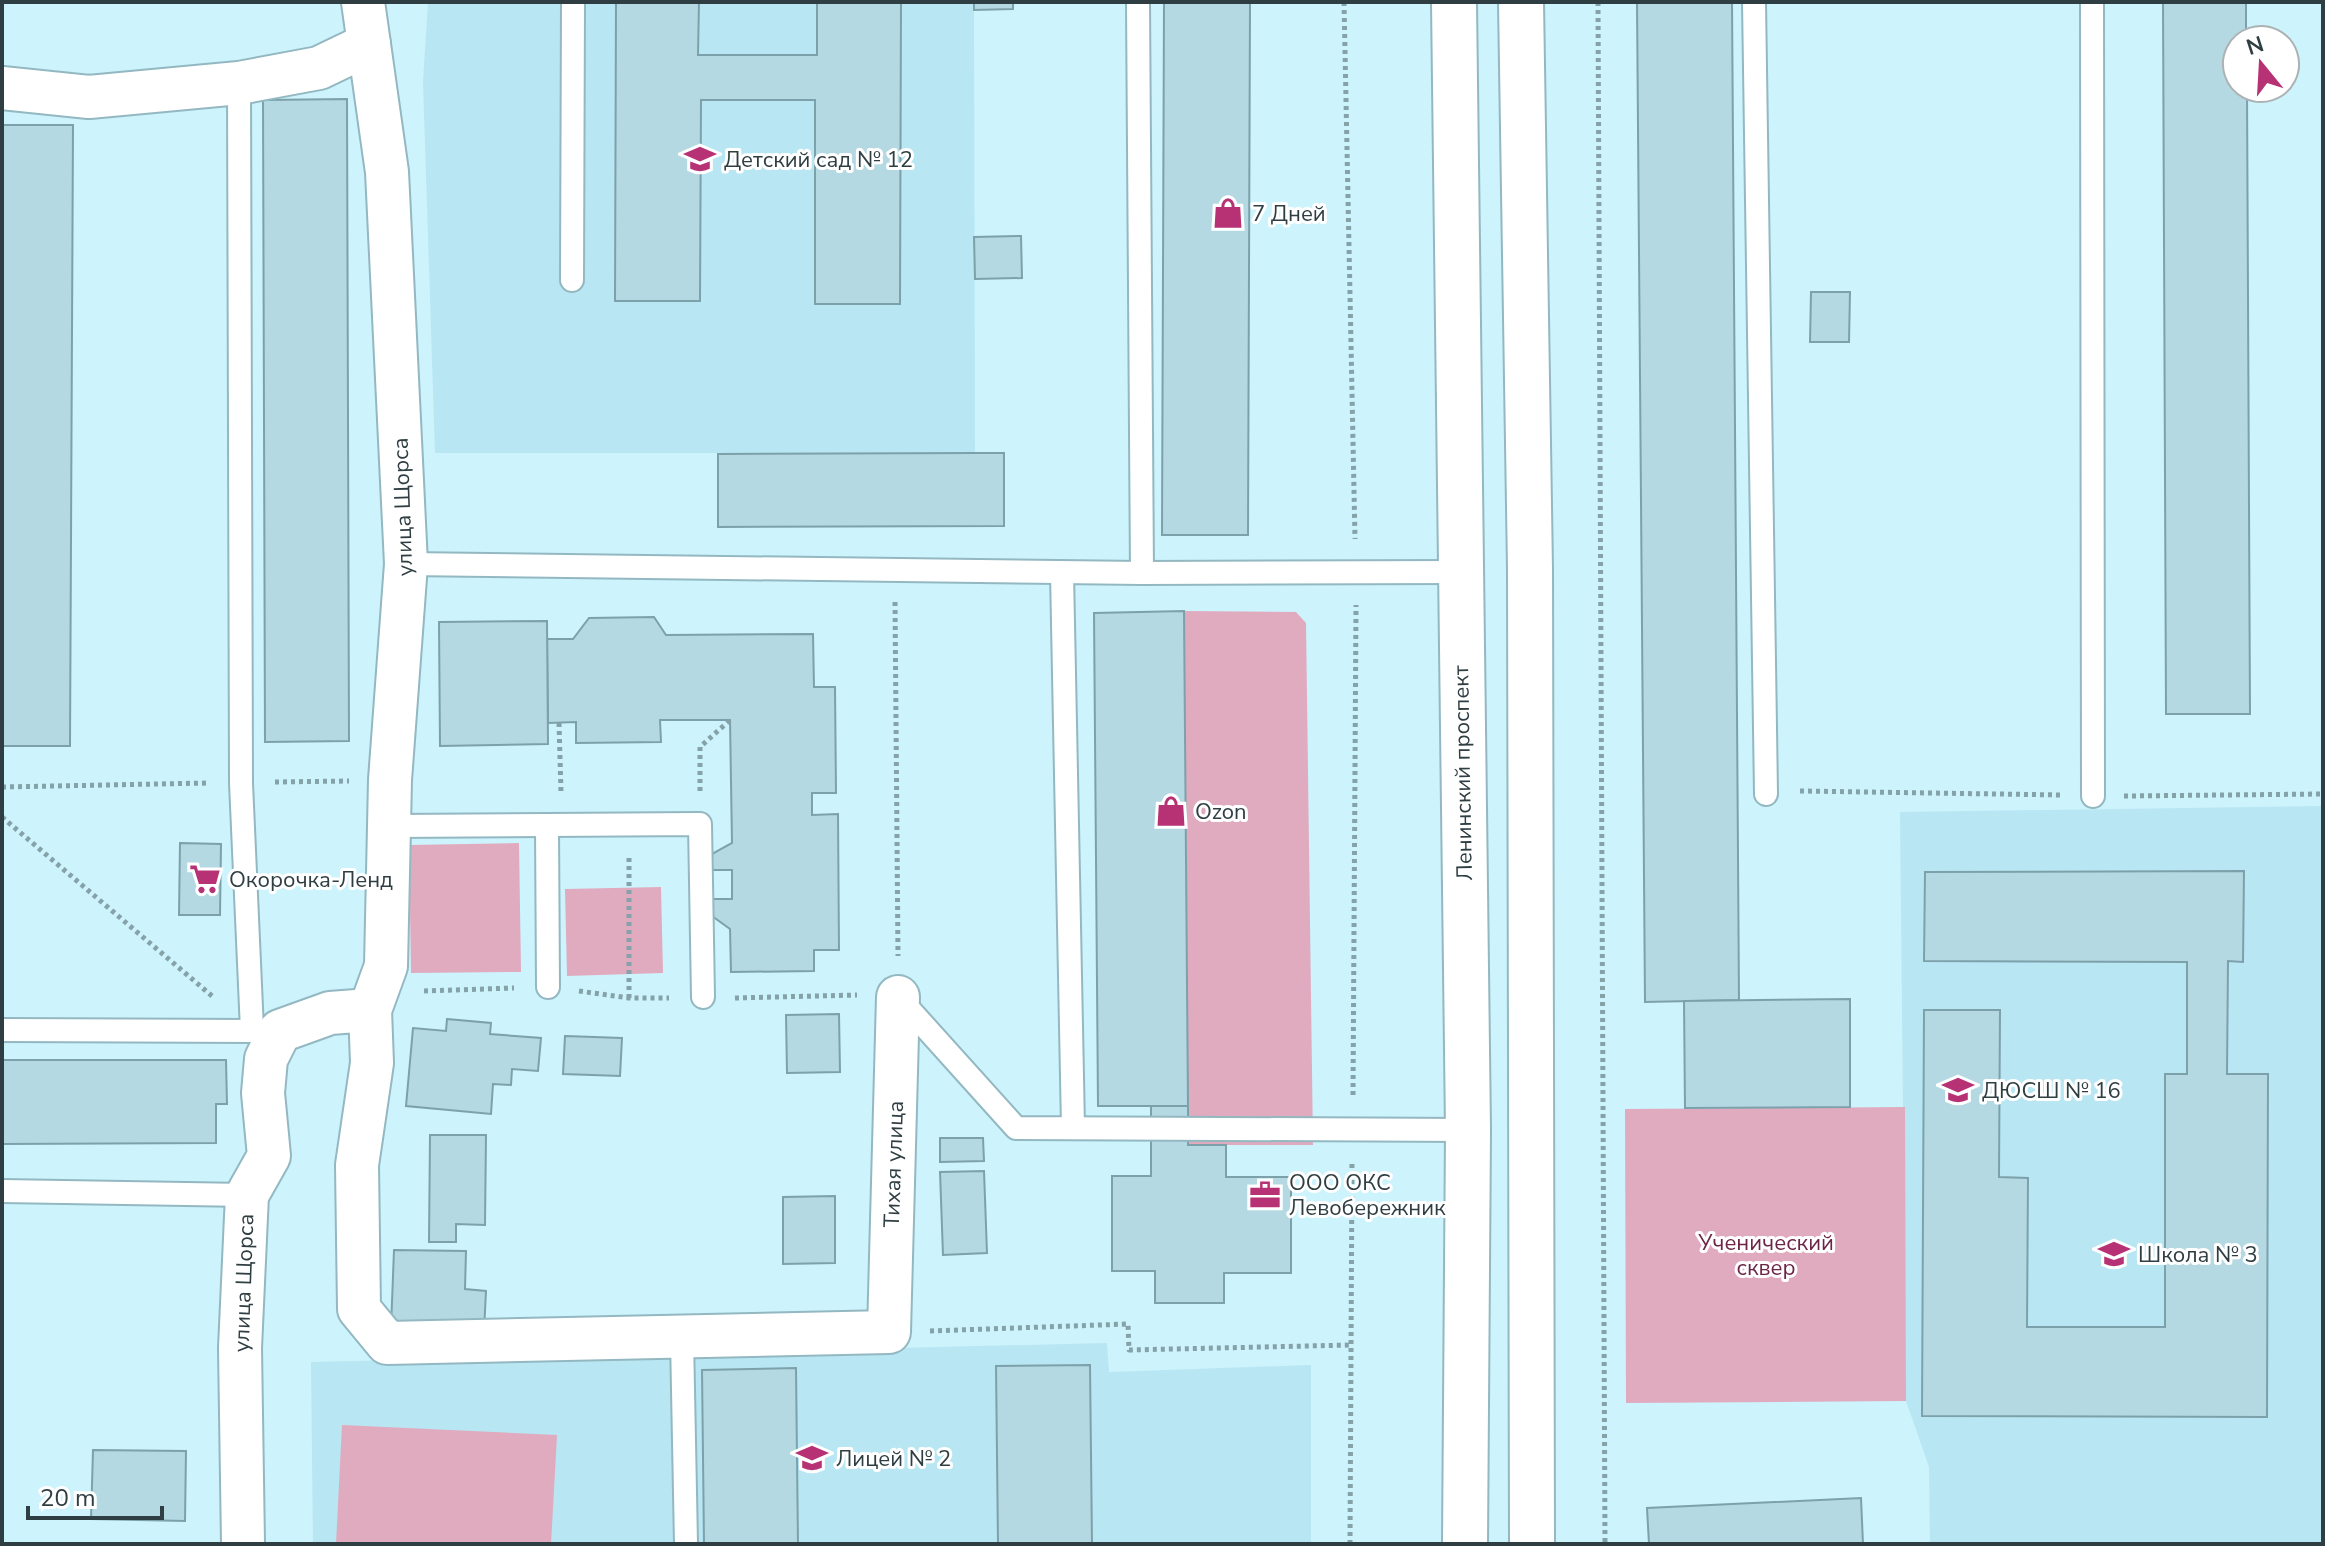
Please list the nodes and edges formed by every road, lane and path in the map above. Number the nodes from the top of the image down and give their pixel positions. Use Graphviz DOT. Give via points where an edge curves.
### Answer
graph roads {
  1 [pos="363,2"];
  2 [pos="573,2"];
  3 [pos="1138,2"];
  4 [pos="1344,2"];
  5 [pos="1454,2"];
  6 [pos="1521,2"];
  7 [pos="1598,2"];
  8 [pos="1754,2"];
  9 [pos="2092,2"];
  10 [pos="369,44"];
  11 [pos="239,83"];
  12 [pos="2,88"];
  13 [pos="572,280"];
  14 [pos="406,564"];
  15 [pos="895,571"];
  16 [pos="1459,572"];
  17 [pos="1062,573"];
  18 [pos="1142,573"];
  19 [pos="1356,574"];
  20 [pos="730,720"];
  21 [pos="559,723"];
  22 [pos="390,780"];
  23 [pos="241,783"];
  24 [pos="2,787"];
  25 [pos="1796,791"];
  26 [pos="1766,794"];
  27 [pos="2323,794"];
  28 [pos="2093,796"];
  29 [pos="2,817"];
  30 [pos="700,824"];
  31 [pos="629,825"];
  32 [pos="392,826"];
  33 [pos="554,826"];
  34 [pos="548,987"];
  35 [pos="703,997"];
  36 [pos="898,997"];
  37 [pos="629,998"];
  38 [pos="374,1000"];
  39 [pos="2,1030"];
  40 [pos="266,1031"];
  41 [pos="1073,1127"];
  42 [pos="1353,1130"];
  43 [pos="1468,1130"];
  44 [pos="2,1191"];
  45 [pos="247,1195"];
  46 [pos="889,1332"];
  47 [pos="682,1338"];
  48 [pos="1351,1345"];
  49 [pos="243,1544"];
  50 [pos="686,1544"];
  51 [pos="1350,1544"];
  52 [pos="1465,1544"];
  53 [pos="1532,1544"];
  54 [pos="1605,1544"];
  1 -- 10 [label="street, улица Щорса"];
  2 -- 13 [label="lane"];
  3 -- 18 [label="lane"];
  4 -- 19 [label="path"];
  5 -- 16 [label="main road, Ленинский проспект"];
  6 -- 53 [label="main road" via="1530,569"];
  7 -- 54 [label="path"];
  8 -- 26 [label="lane"];
  9 -- 28 [label="lane"];
  10 -- 11 [label="street" via="319,68"];
  10 -- 14 [label="street, улица Щорса" via="387,172"];
  11 -- 12 [label="street" via="89,97"];
  11 -- 23 [label="lane"];
  14 -- 15 [label="lane"];
  14 -- 22 [label="street, улица Щорса"];
  15 -- 17 [label="lane"];
  15 -- 36 [label="path"];
  16 -- 19 [label="lane"];
  16 -- 43 [label="main road, Ленинский проспект"];
  17 -- 18 [label="lane"];
  17 -- 41 [label="lane"];
  18 -- 19 [label="lane"];
  19 -- 42 [label="path"];
  20 -- 30 [label="path" via="700,747"];
  21 -- 33 [label="path"];
  22 -- 23 [label="path"];
  22 -- 32 [label="street, улица Щорса"];
  23 -- 24 [label="path"];
  23 -- 40 [label="lane"];
  25 -- 28 [label="path"];
  27 -- 28 [label="path"];
  29 -- 40 [label="path"];
  30 -- 31 [label="lane"];
  30 -- 35 [label="lane"];
  31 -- 33 [label="lane"];
  31 -- 37 [label="path"];
  32 -- 33 [label="lane"];
  32 -- 38 [label="street, улица Щорса" via="386,966"];
  33 -- 34 [label="lane"];
  34 -- 37 [label="path"];
  34 -- 38 [label="path"];
  35 -- 36 [label="path"];
  35 -- 37 [label="path"];
  36 -- 41 [label="lane" via="1016,1128"];
  36 -- 46 [label="street, Тихая улица"];
  38 -- 40 [label="street"];
  38 -- 47 [label="street, улица Щорса" via="372,1063 357,1165 359,1309 387,1343"];
  39 -- 40 [label="lane"];
  40 -- 45 [label="street, улица Щорса" via="263,1093 269,1156"];
  41 -- 42 [label="lane"];
  42 -- 43 [label="lane"];
  42 -- 48 [label="path"];
  43 -- 52 [label="main road, Ленинский проспект"];
  44 -- 45 [label="lane"];
  45 -- 49 [label="street, улица Щорса" via="240,1348"];
  46 -- 47 [label="street"];
  46 -- 48 [label="path" via="1128,1324 1129,1350"];
  47 -- 50 [label="lane"];
  48 -- 51 [label="path"];
}
